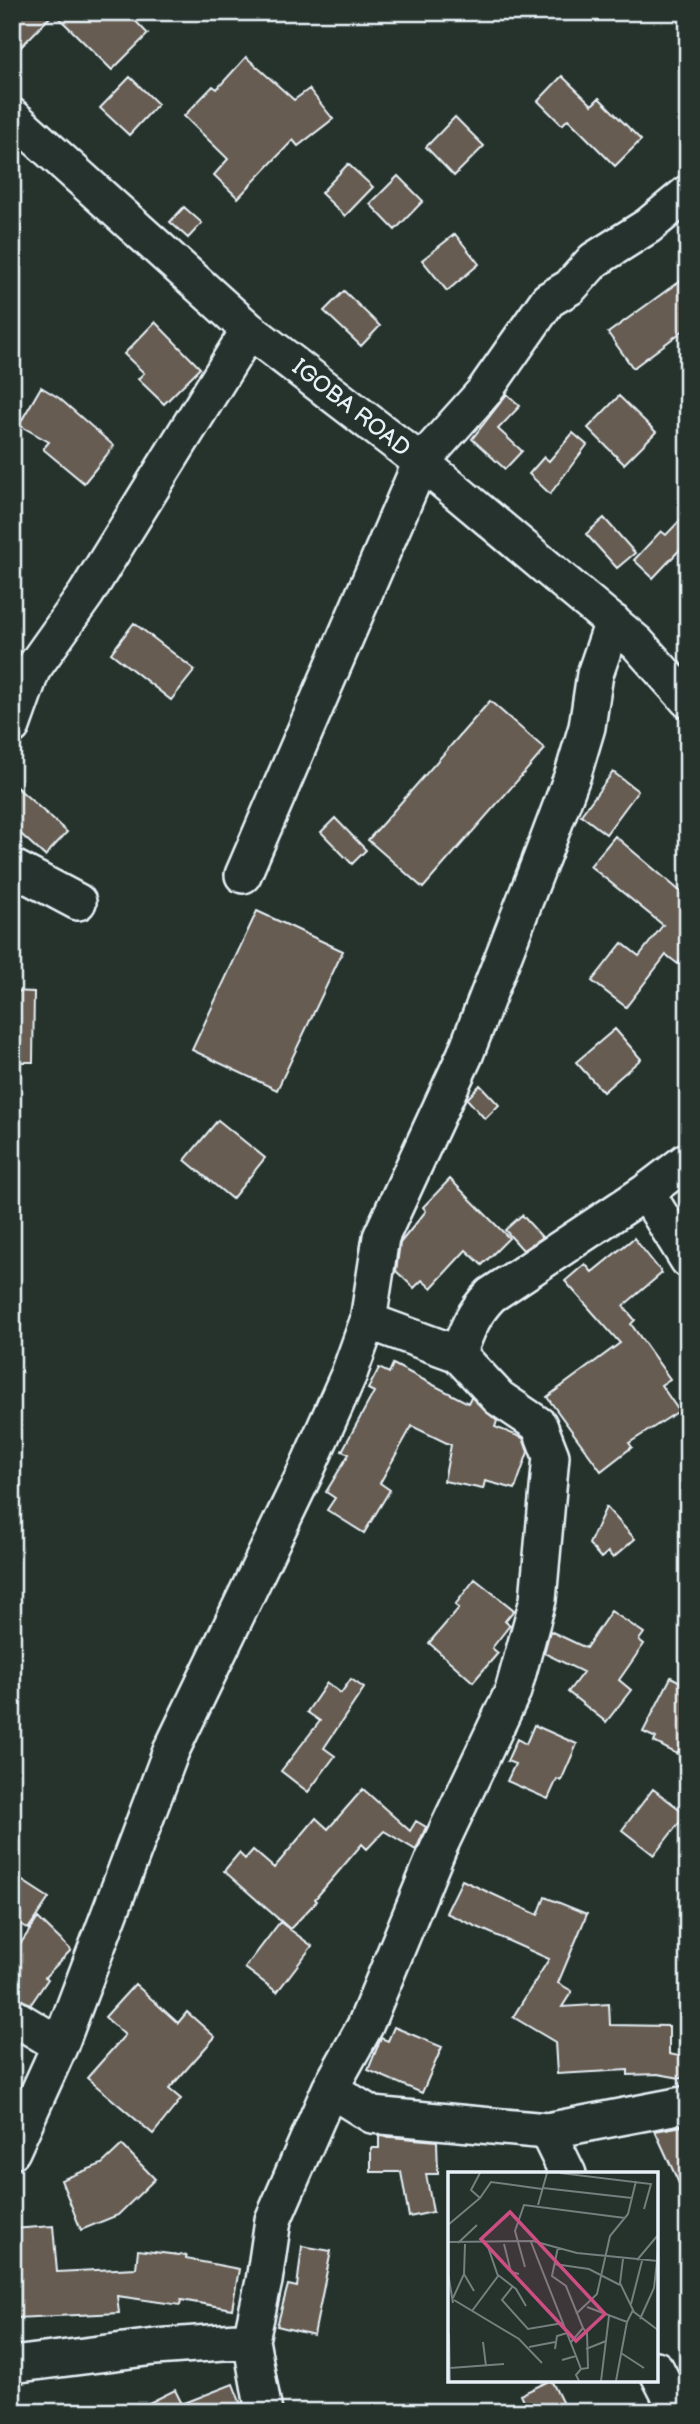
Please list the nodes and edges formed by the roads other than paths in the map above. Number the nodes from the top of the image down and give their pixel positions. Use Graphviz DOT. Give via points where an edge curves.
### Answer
graph roads {
  1 [pos="19,132"];
  2 [pos="688,193"];
  3 [pos="250,330"];
  4 [pos="421,462"];
  5 [pos="613,622"];
  6 [pos="688,700"];
  7 [pos="12,726"];
  8 [pos="12,867"];
  9 [pos="243,875"];
  10 [pos="78,902"];
  11 [pos="688,1160"];
  12 [pos="646,1192"];
  13 [pos="688,1260"];
  14 [pos="368,1321"];
  15 [pos="458,1354"];
  16 [pos="12,2016"];
  17 [pos="60,2045"];
  18 [pos="330,2089"];
  19 [pos="688,2104"];
  20 [pos="547,2131"];
  21 [pos="12,2151"];
  22 [pos="567,2172"];
  23 [pos="251,2340"];
  24 [pos="12,2365"];
  25 [pos="658,2374"];
  26 [pos="264,2412"];
  27 [pos="678,2412"];
  1 -- 3 [label="street, IGOBA ROAD"];
  2 -- 4 [label="street" via="648,226 594,260 570,287 548,300 484,393"];
  3 -- 4 [label="street, IGOBA ROAD"];
  3 -- 7 [label="street" via="86,594 32,670"];
  4 -- 5 [label="street, IGOBA ROAD"];
  4 -- 9 [label="street"];
  5 -- 6 [label="street, IGOBA ROAD"];
  5 -- 14 [label="street" via="595,674 587,727 573,774 546,846 465,1055 382,1237"];
  8 -- 10 [label="street"];
  11 -- 12 [label="street"];
  12 -- 13 [label="street"];
  12 -- 15 [label="street" via="491,1296 478,1308"];
  14 -- 15 [label="street"];
  14 -- 17 [label="street" via="305,1473 172,1751"];
  15 -- 18 [label="street" via="499,1398 539,1425 551,1457 538,1600 513,1691 438,1849 365,2026"];
  16 -- 17 [label="street"];
  17 -- 21 [label="street"];
  18 -- 20 [label="street" via="372,2115"];
  18 -- 23 [label="street" via="273,2220"];
  19 -- 20 [label="street"];
  20 -- 22 [label="street"];
  23 -- 24 [label="street"];
  23 -- 26 [label="street"];
  25 -- 27 [label="street"];
}
